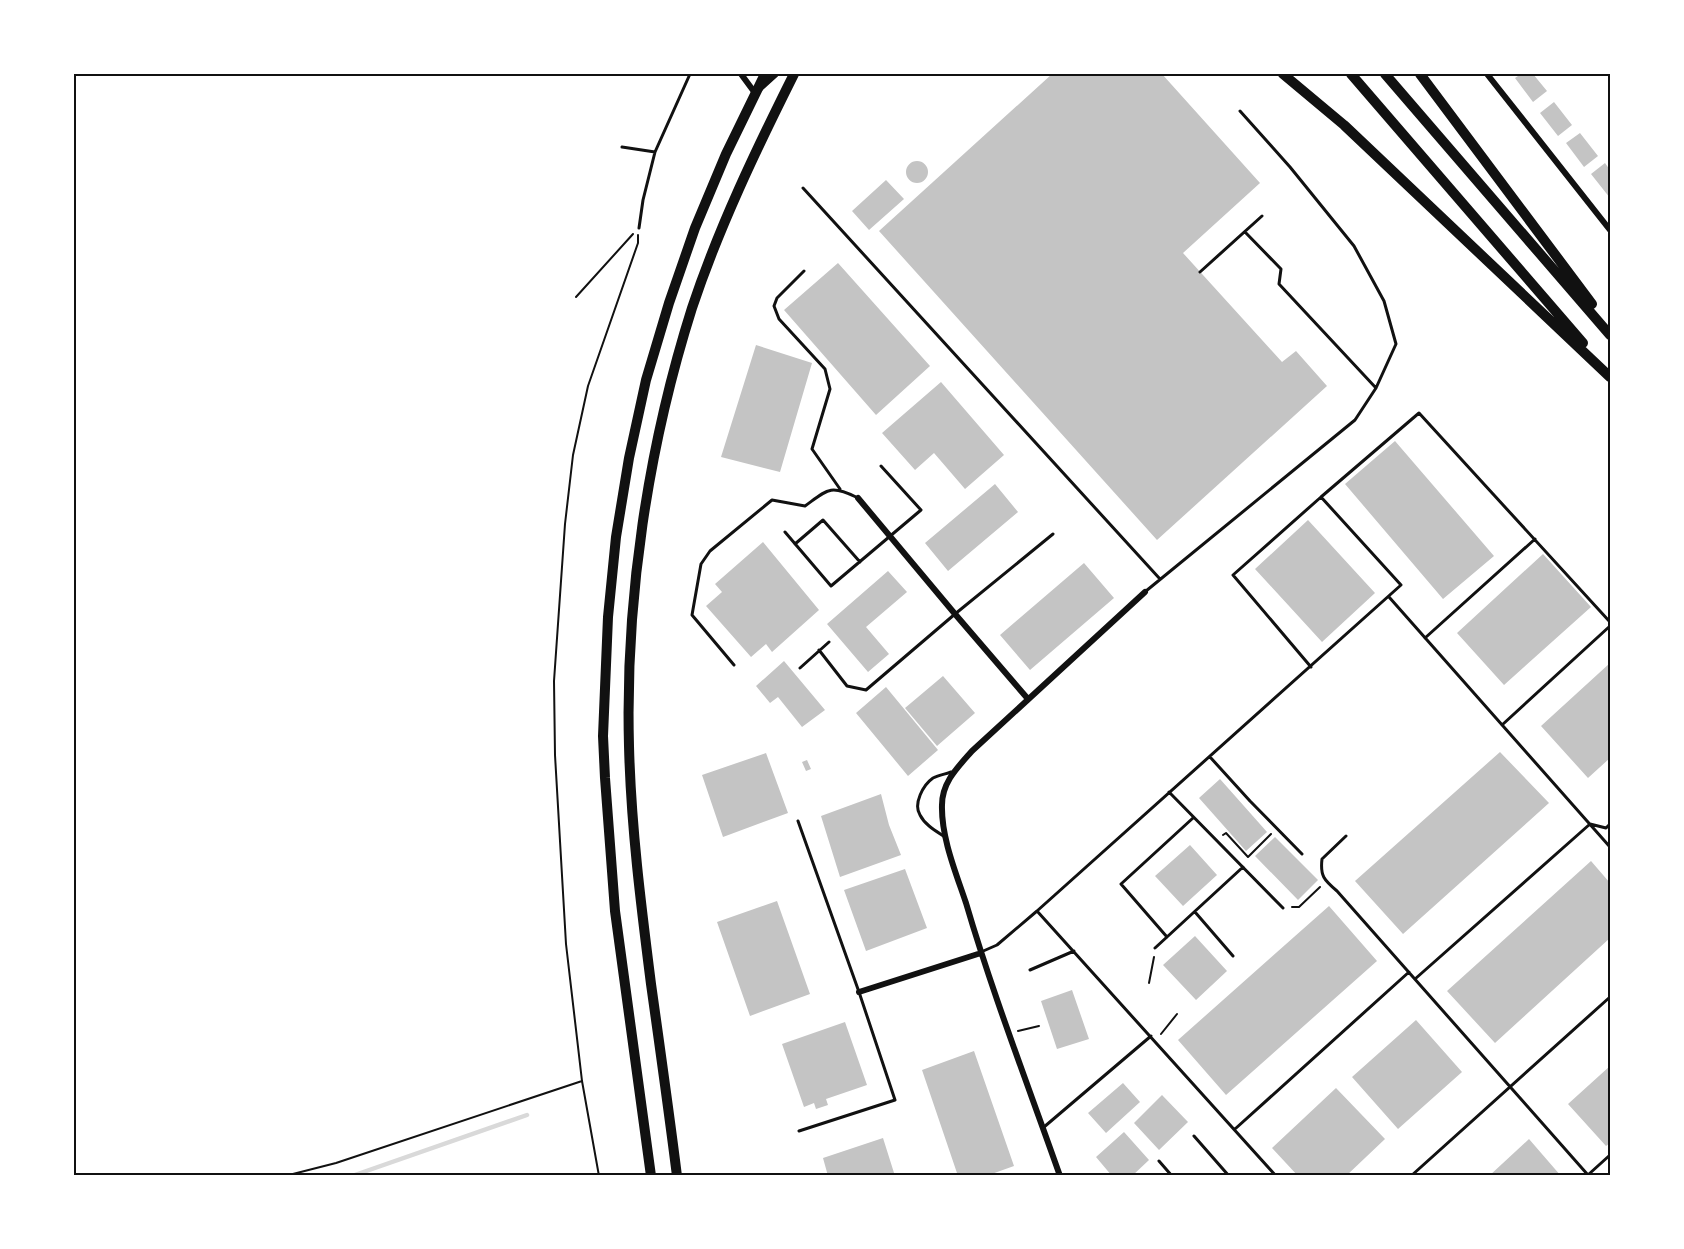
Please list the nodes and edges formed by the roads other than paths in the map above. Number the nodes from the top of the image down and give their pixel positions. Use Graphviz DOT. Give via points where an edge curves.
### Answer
graph roads {
  1 [pos="690,74"];
  2 [pos="741,74"];
  3 [pos="765,74"];
  4 [pos="776,74"];
  5 [pos="794,74"];
  6 [pos="1283,74"];
  7 [pos="1351,74"];
  8 [pos="1385,74"];
  9 [pos="1420,74"];
  10 [pos="1487,74"];
  11 [pos="755,93"];
  12 [pos="1240,111"];
  13 [pos="622,147"];
  14 [pos="655,152"];
  15 [pos="803,188"];
  16 [pos="1262,216"];
  17 [pos="639,228"];
  18 [pos="1611,230"];
  19 [pos="1245,232"];
  20 [pos="804,271"];
  21 [pos="1200,272"];
  22 [pos="1611,329"];
  23 [pos="1611,335"];
  24 [pos="1611,376"];
  25 [pos="1376,388"];
  26 [pos="881,466"];
  27 [pos="840,489"];
  28 [pos="1321,497"];
  29 [pos="858,498"];
  30 [pos="785,532"];
  31 [pos="1053,534"];
  32 [pos="890,537"];
  33 [pos="1535,539"];
  34 [pos="795,544"];
  35 [pos="860,562"];
  36 [pos="1160,579"];
  37 [pos="1145,592"];
  38 [pos="1389,597"];
  39 [pos="955,614"];
  40 [pos="1611,624"];
  41 [pos="1425,638"];
  42 [pos="829,642"];
  43 [pos="819,650"];
  44 [pos="734,665"];
  45 [pos="1311,666"];
  46 [pos="800,668"];
  47 [pos="1028,699"];
  48 [pos="1502,725"];
  49 [pos="1210,757"];
  50 [pos="953,772"];
  51 [pos="1169,792"];
  52 [pos="1193,818"];
  53 [pos="798,821"];
  54 [pos="1590,824"];
  55 [pos="1611,824"];
  56 [pos="1346,836"];
  57 [pos="946,838"];
  58 [pos="1611,847"];
  59 [pos="1302,854"];
  60 [pos="1243,867"];
  61 [pos="1281,907"];
  62 [pos="1037,911"];
  63 [pos="1195,912"];
  64 [pos="1167,937"];
  65 [pos="1155,948"];
  66 [pos="1074,951"];
  67 [pos="981,952"];
  68 [pos="1233,956"];
  69 [pos="1030,970"];
  70 [pos="1408,972"];
  71 [pos="1415,979"];
  72 [pos="859,993"];
  73 [pos="1611,997"];
  74 [pos="1151,1036"];
  75 [pos="1510,1087"];
  76 [pos="1043,1128"];
  77 [pos="1235,1129"];
  78 [pos="800,1131"];
  79 [pos="1194,1136"];
  80 [pos="1611,1155"];
  81 [pos="1159,1161"];
  82 [pos="1588,1175"];
  83 [pos="651,1176"];
  84 [pos="677,1176"];
  85 [pos="1060,1176"];
  86 [pos="1172,1176"];
  87 [pos="1229,1176"];
  88 [pos="1276,1176"];
  89 [pos="1411,1176"];
  1 -- 14 [label="lane"];
  2 -- 11 [label="street"];
  3 -- 11 [label="highway"];
  4 -- 11 [label="street"];
  5 -- 84 [label="highway" via="749,165 692,308 653,462 632,618 628,746 633,829"];
  6 -- 24 [label="highway" via="1344,125"];
  7 -- 24 [label="highway"];
  8 -- 23 [label="highway"];
  9 -- 22 [label="highway"];
  10 -- 18 [label="street"];
  11 -- 83 [label="highway" via="695,228 646,380 620,514 608,617 603,736 614,900"];
  12 -- 25 [label="lane" via="1354,246 1384,301 1396,344"];
  13 -- 14 [label="lane"];
  14 -- 17 [label="lane"];
  15 -- 36 [label="lane"];
  16 -- 19 [label="lane"];
  19 -- 21 [label="lane"];
  19 -- 25 [label="lane" via="1281,269 1279,284"];
  20 -- 27 [label="lane" via="774,306 779,319 825,369 830,389 812,449"];
  25 -- 36 [label="lane" via="1355,420"];
  26 -- 32 [label="lane" via="921,510"];
  27 -- 29 [label="lane"];
  27 -- 44 [label="lane" via="826,491 805,506 772,500 710,551 701,564 692,615"];
  28 -- 33 [label="lane" via="1419,412"];
  28 -- 38 [label="lane" via="1401,585"];
  28 -- 45 [label="lane" via="1233,575"];
  29 -- 32 [label="street"];
  30 -- 34 [label="lane"];
  31 -- 39 [label="lane"];
  32 -- 35 [label="lane"];
  32 -- 39 [label="street"];
  33 -- 40 [label="lane"];
  33 -- 41 [label="lane"];
  34 -- 35 [label="lane" via="823,520"];
  34 -- 35 [label="lane" via="831,586"];
  36 -- 37 [label="lane"];
  37 -- 47 [label="street"];
  38 -- 41 [label="lane"];
  38 -- 45 [label="lane"];
  39 -- 43 [label="lane" via="866,690 847,686"];
  39 -- 47 [label="street"];
  40 -- 48 [label="lane"];
  41 -- 48 [label="lane"];
  42 -- 43 [label="lane"];
  43 -- 46 [label="lane"];
  45 -- 49 [label="lane"];
  47 -- 50 [label="street"];
  48 -- 54 [label="lane"];
  49 -- 51 [label="lane"];
  49 -- 59 [label="lane"];
  50 -- 57 [label="street" via="944,788 942,805"];
  50 -- 57 [label="lane" via="932,779 918,800 919,814"];
  51 -- 52 [label="lane"];
  51 -- 62 [label="lane"];
  52 -- 60 [label="lane"];
  52 -- 64 [label="lane" via="1121,884"];
  53 -- 72 [label="lane"];
  54 -- 55 [label="lane" via="1606,828"];
  54 -- 58 [label="lane"];
  54 -- 71 [label="lane"];
  56 -- 70 [label="lane" via="1322,859 1320,871"];
  57 -- 67 [label="street"];
  60 -- 61 [label="lane"];
  60 -- 63 [label="lane"];
  62 -- 66 [label="lane"];
  62 -- 67 [label="lane" via="997,945"];
  63 -- 64 [label="lane"];
  63 -- 68 [label="lane"];
  64 -- 65 [label="lane"];
  66 -- 69 [label="lane"];
  66 -- 74 [label="lane"];
  67 -- 72 [label="street"];
  67 -- 76 [label="street"];
  70 -- 71 [label="lane"];
  70 -- 77 [label="lane"];
  71 -- 75 [label="lane"];
  72 -- 78 [label="lane" via="895,1100"];
  73 -- 75 [label="lane"];
  74 -- 76 [label="lane"];
  74 -- 77 [label="lane"];
  75 -- 82 [label="lane"];
  75 -- 89 [label="lane"];
  76 -- 85 [label="street"];
  77 -- 88 [label="lane"];
  79 -- 87 [label="lane"];
  80 -- 82 [label="lane"];
  81 -- 86 [label="lane"];
}
